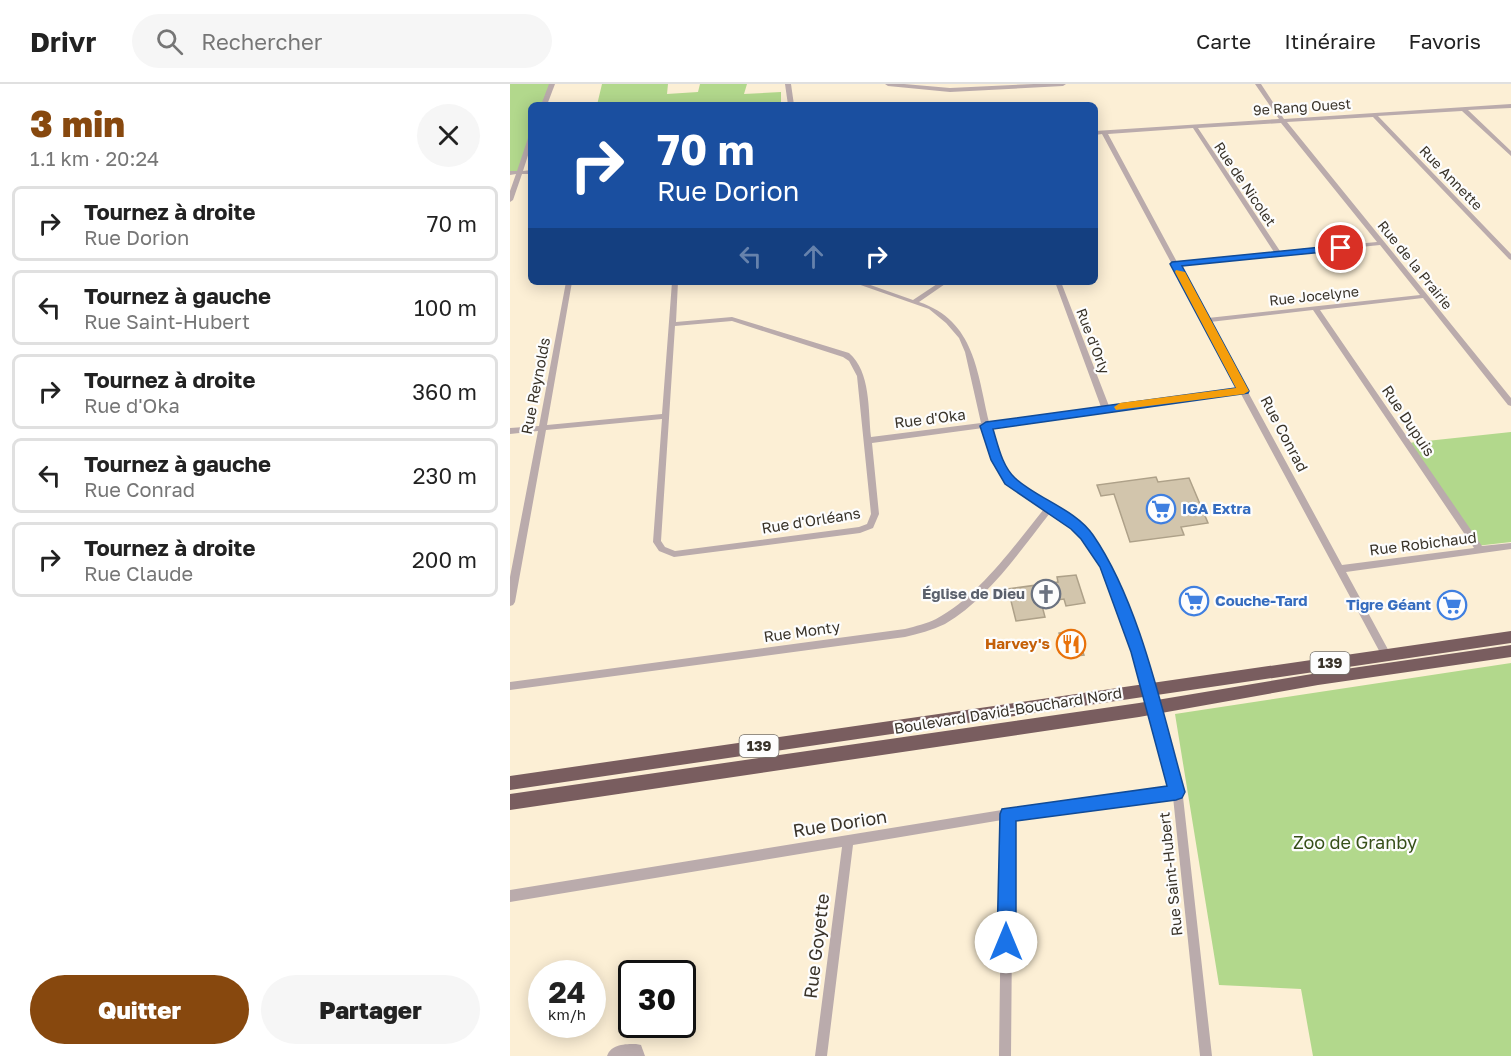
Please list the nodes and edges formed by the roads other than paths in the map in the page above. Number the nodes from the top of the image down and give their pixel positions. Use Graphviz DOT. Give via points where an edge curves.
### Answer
graph roads {
  1 [pos="552,84"];
  2 [pos="788,84"];
  3 [pos="888,84"];
  4 [pos="1063,84"];
  5 [pos="1258,84"];
  6 [pos="545,102"];
  7 [pos="791,102"];
  8 [pos="1511,106"];
  9 [pos="1463,109"];
  10 [pos="1374,115"];
  11 [pos="1283,121"];
  12 [pos="1194,126"];
  13 [pos="1104,132"];
  14 [pos="1098,133"];
  15 [pos="528,146"];
  16 [pos="1511,153"];
  17 [pos="528,172"];
  18 [pos="510,173"];
  19 [pos="518,173"];
  20 [pos="510,200"];
  21 [pos="1382,243"];
  22 [pos="1278,254"];
  23 [pos="1511,258"];
  24 [pos="1175,264"];
  25 [pos="568,285"];
  26 [pos="675,285"];
  27 [pos="865,285"];
  28 [pos="940,285"];
  29 [pos="1059,285"];
  30 [pos="1425,296"];
  31 [pos="916,301"];
  32 [pos="1315,308"];
  33 [pos="1206,320"];
  34 [pos="672,324"];
  35 [pos="1244,391"];
  36 [pos="1511,403"];
  37 [pos="1106,409"];
  38 [pos="666,416"];
  39 [pos="986,426"];
  40 [pos="541,428"];
  41 [pos="510,431"];
  42 [pos="870,440"];
  43 [pos="1049,508"];
  44 [pos="1511,546"];
  45 [pos="1480,550"];
  46 [pos="1340,569"];
  47 [pos="510,602"];
  48 [pos="1511,637"];
  49 [pos="1511,651"];
  50 [pos="1386,655"];
  51 [pos="510,686"];
  52 [pos="1150,690"];
  53 [pos="1155,707"];
  54 [pos="510,783"];
  55 [pos="1176,792"];
  56 [pos="510,802"];
  57 [pos="1008,814"];
  58 [pos="848,841"];
  59 [pos="510,896"];
  60 [pos="613,1056"];
  61 [pos="639,1056"];
  62 [pos="821,1056"];
  63 [pos="1005,1056"];
  64 [pos="1206,1056"];
  1 -- 6 [label="street"];
  2 -- 7 [label="street"];
  3 -- 4 [label="street" via="950,90"];
  5 -- 11 [label="street, Rue de la Prairie"];
  8 -- 9 [label="street, 9e Rang Ouest"];
  9 -- 10 [label="street, 9e Rang Ouest"];
  9 -- 16 [label="street"];
  10 -- 11 [label="street, 9e Rang Ouest"];
  10 -- 23 [label="street, Rue Annette"];
  11 -- 12 [label="street, 9e Rang Ouest"];
  11 -- 21 [label="street, Rue de la Prairie"];
  12 -- 13 [label="street, 9e Rang Ouest"];
  12 -- 22 [label="street, Rue de Nicolet"];
  13 -- 14 [label="street, 9e Rang Ouest"];
  13 -- 24 [label="street, Rue Conrad"];
  15 -- 19 [label="street"];
  17 -- 19 [label="street"];
  18 -- 19 [label="street"];
  19 -- 20 [label="street"];
  21 -- 22 [label="street"];
  21 -- 30 [label="street, Rue de la Prairie"];
  22 -- 24 [label="street"];
  24 -- 33 [label="street, Rue Conrad"];
  25 -- 40 [label="street, Rue Reynolds"];
  26 -- 34 [label="street, Rue d'Orléans"];
  27 -- 31 [label="street, Rue Saint-Hubert"];
  28 -- 31 [label="street"];
  29 -- 37 [label="street, Rue d'Orly"];
  30 -- 32 [label="street, Rue Jocelyne"];
  30 -- 36 [label="street, Rue de la Prairie"];
  31 -- 39 [label="street, Rue Saint-Hubert" via="931,308 962,337"];
  32 -- 33 [label="street, Rue Jocelyne"];
  32 -- 45 [label="street, Rue Dupuis"];
  33 -- 35 [label="street, Rue Conrad"];
  34 -- 38 [label="street, Rue d'Orléans"];
  34 -- 42 [label="street, Rue d'Orléans" via="732,319 846,355 861,376"];
  35 -- 37 [label="street, Rue d'Oka"];
  35 -- 46 [label="street, Rue Conrad"];
  37 -- 39 [label="street, Rue d'Oka"];
  38 -- 40 [label="street"];
  38 -- 42 [label="street, Rue d'Orléans" via="657,542 674,554 870,526 875,514"];
  39 -- 42 [label="street, Rue d'Oka"];
  39 -- 43 [label="street, Rue Saint-Hubert" via="997,460 1010,481"];
  40 -- 41 [label="street"];
  40 -- 47 [label="street, Rue Reynolds"];
  43 -- 51 [label="street, Rue Monty" via="966,605 942,621 920,629"];
  43 -- 52 [label="street, Rue Saint-Hubert" via="1086,535 1106,566"];
  44 -- 45 [label="street, Rue Robichaud"];
  45 -- 46 [label="street, Rue Robichaud"];
  46 -- 50 [label="street, Rue Conrad"];
  48 -- 50 [label="highway, Boulevard David-Bouchard Nord / 139"];
  49 -- 53 [label="highway, Boulevard David-Bouchard Nord / 139"];
  50 -- 52 [label="highway, Boulevard David-Bouchard Nord / 139"];
  52 -- 53 [label="street, Rue Saint-Hubert"];
  52 -- 54 [label="highway, Boulevard David-Bouchard Nord / 139"];
  53 -- 55 [label="street, Rue Saint-Hubert"];
  53 -- 56 [label="highway, Boulevard David-Bouchard Nord / 139"];
  55 -- 57 [label="street, Rue Dorion"];
  55 -- 64 [label="street, Rue Saint-Hubert"];
  57 -- 58 [label="street, Rue Dorion"];
  57 -- 63 [label="street"];
  58 -- 59 [label="street, Rue Dorion"];
  58 -- 62 [label="street, Rue Goyette"];
  60 -- 61 [label="street" via="636,1050"];
}
